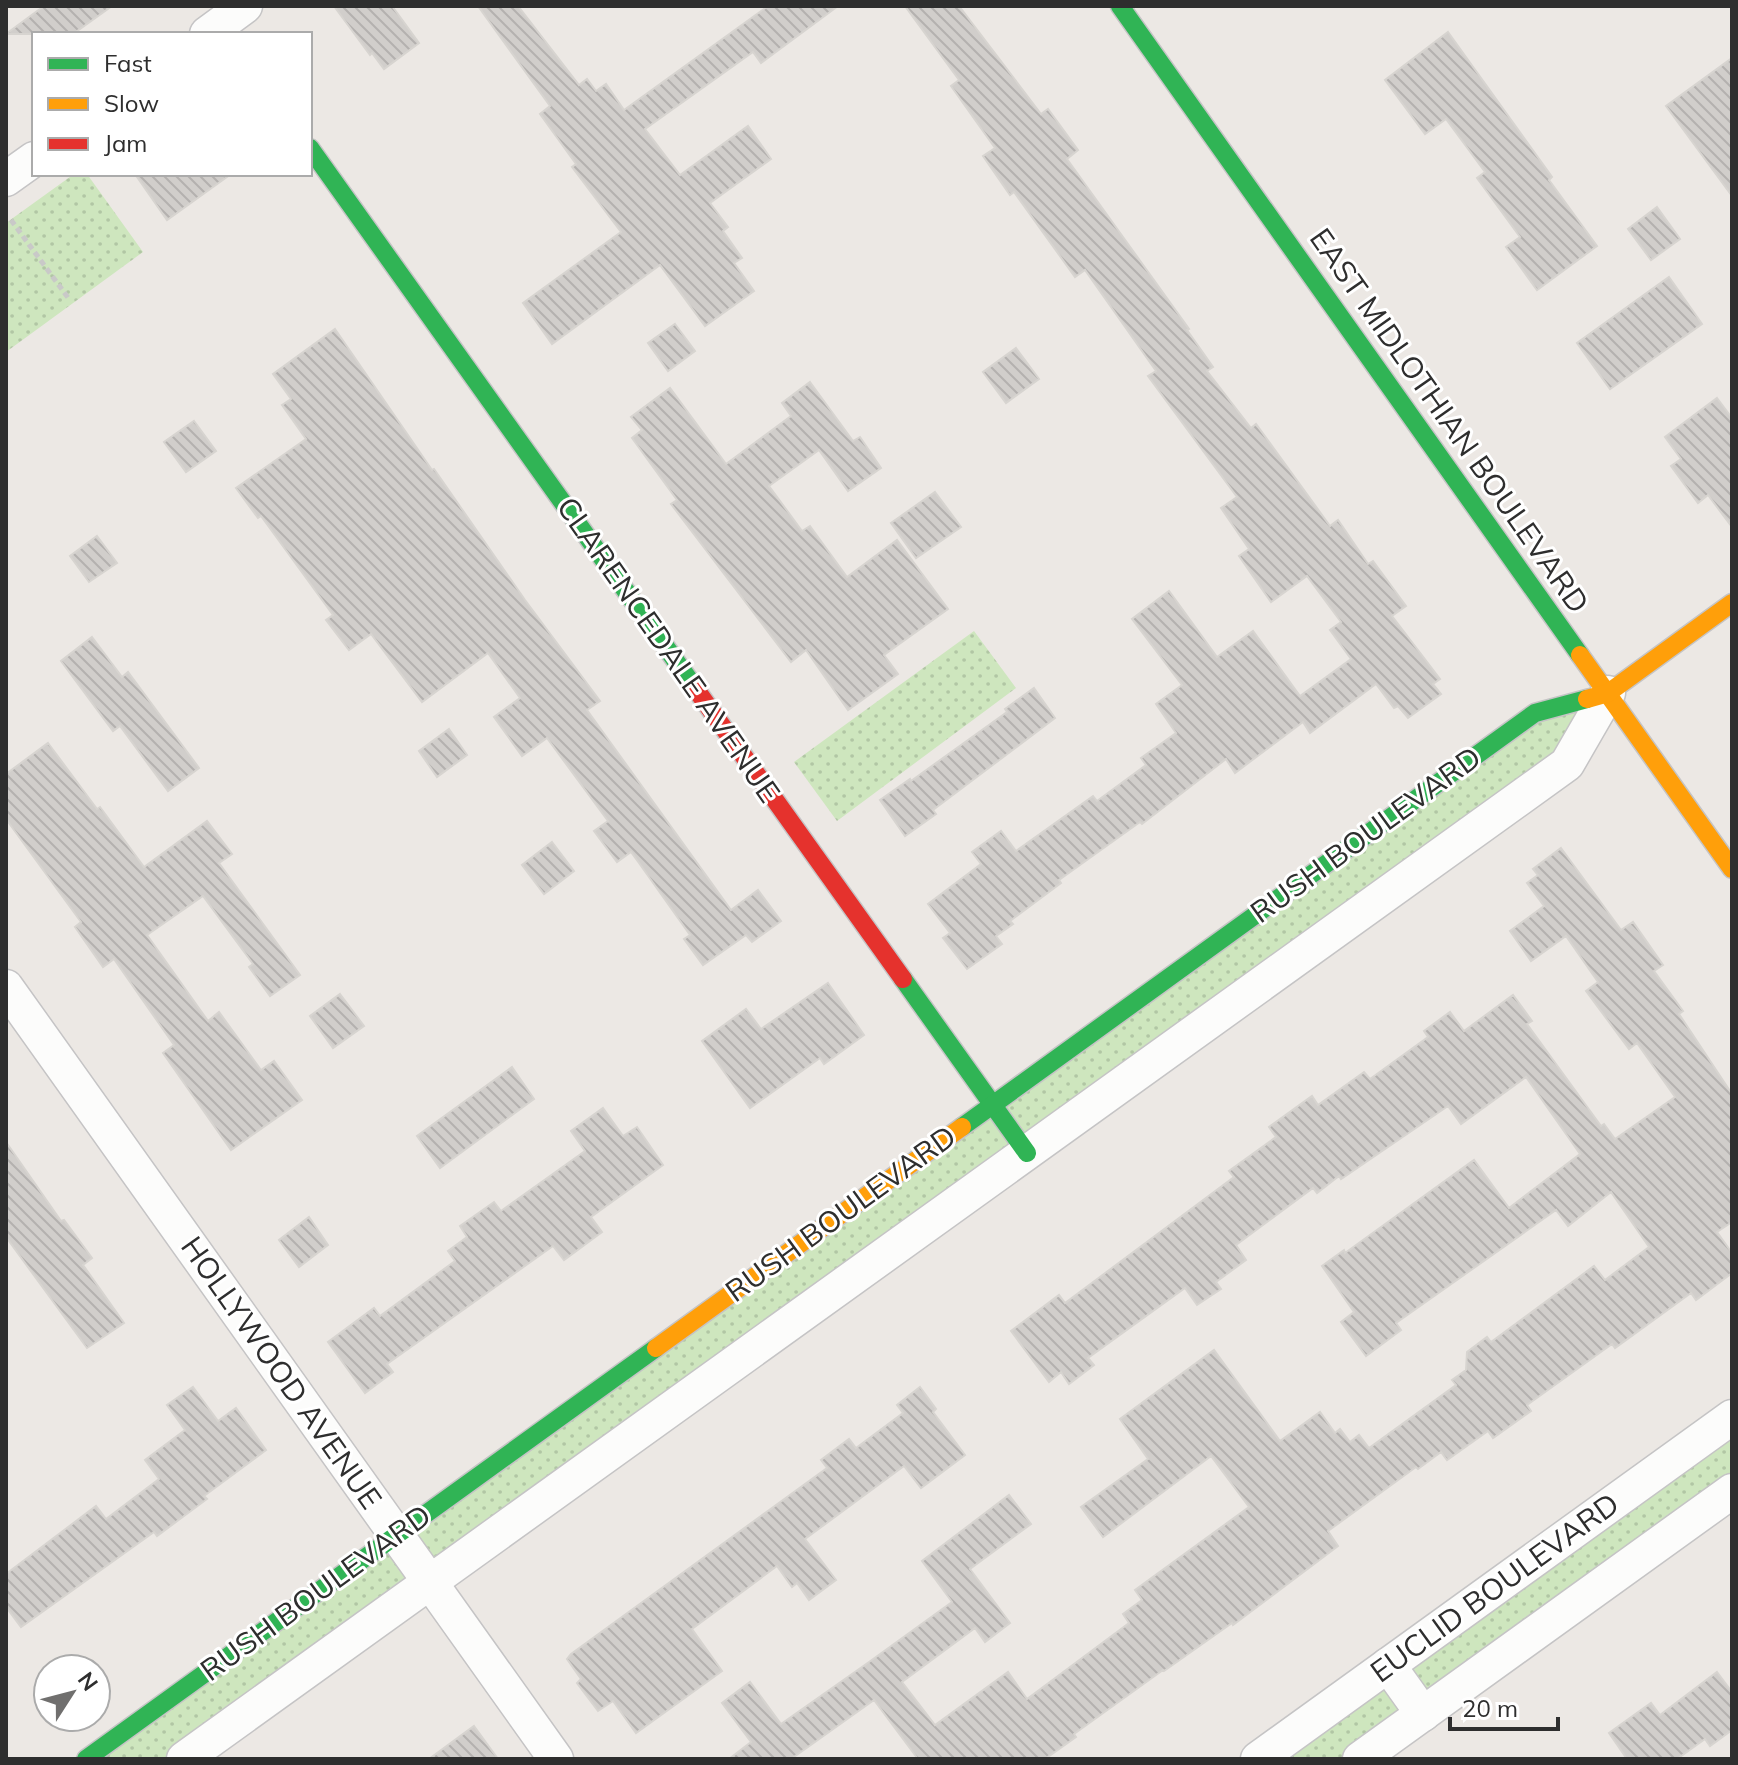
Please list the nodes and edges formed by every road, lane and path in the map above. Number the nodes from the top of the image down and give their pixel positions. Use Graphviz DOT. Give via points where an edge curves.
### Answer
graph roads {
  1 [pos="1120,6"];
  2 [pos="312,151"];
  3 [pos="32,160"];
  4 [pos="6,179"];
  5 [pos="11,220"];
  6 [pos="69,299"];
  7 [pos="1732,603"];
  8 [pos="1608,693"];
  9 [pos="1732,869"];
  10 [pos="6,987"];
  11 [pos="992,1104"];
  12 [pos="1027,1153"];
  13 [pos="1732,1417"];
  14 [pos="1732,1491"];
  15 [pos="396,1536"];
  16 [pos="430,1582"];
  17 [pos="1388,1665"];
  18 [pos="1423,1714"];
  19 [pos="86,1759"];
  20 [pos="184,1759"];
  21 [pos="556,1759"];
  22 [pos="1258,1759"];
  23 [pos="1360,1759"];
  1 -- 8 [label="street, EAST MIDLOTHIAN BOULEVARD"];
  2 -- 11 [label="street, CLARENCEDALE AVENUE"];
  3 -- 4 [label="street"];
  5 -- 6 [label="path"];
  7 -- 8 [label="street, RUSH BOULEVARD"];
  8 -- 9 [label="street, EAST MIDLOTHIAN BOULEVARD"];
  8 -- 11 [label="street, RUSH BOULEVARD" via="1535,713"];
  8 -- 12 [label="street, RUSH BOULEVARD" via="1567,764"];
  10 -- 15 [label="street, HOLLYWOOD AVENUE"];
  11 -- 12 [label="street, CLARENCEDALE AVENUE"];
  11 -- 15 [label="street, RUSH BOULEVARD"];
  12 -- 16 [label="street, RUSH BOULEVARD"];
  13 -- 17 [label="street, EUCLID BOULEVARD"];
  14 -- 18 [label="street, EUCLID BOULEVARD"];
  15 -- 16 [label="street, HOLLYWOOD AVENUE"];
  15 -- 19 [label="street, RUSH BOULEVARD"];
  16 -- 20 [label="street, RUSH BOULEVARD"];
  16 -- 21 [label="street, HOLLYWOOD AVENUE"];
  17 -- 18 [label="street"];
  17 -- 22 [label="street, EUCLID BOULEVARD"];
  18 -- 23 [label="street, EUCLID BOULEVARD"];
}
